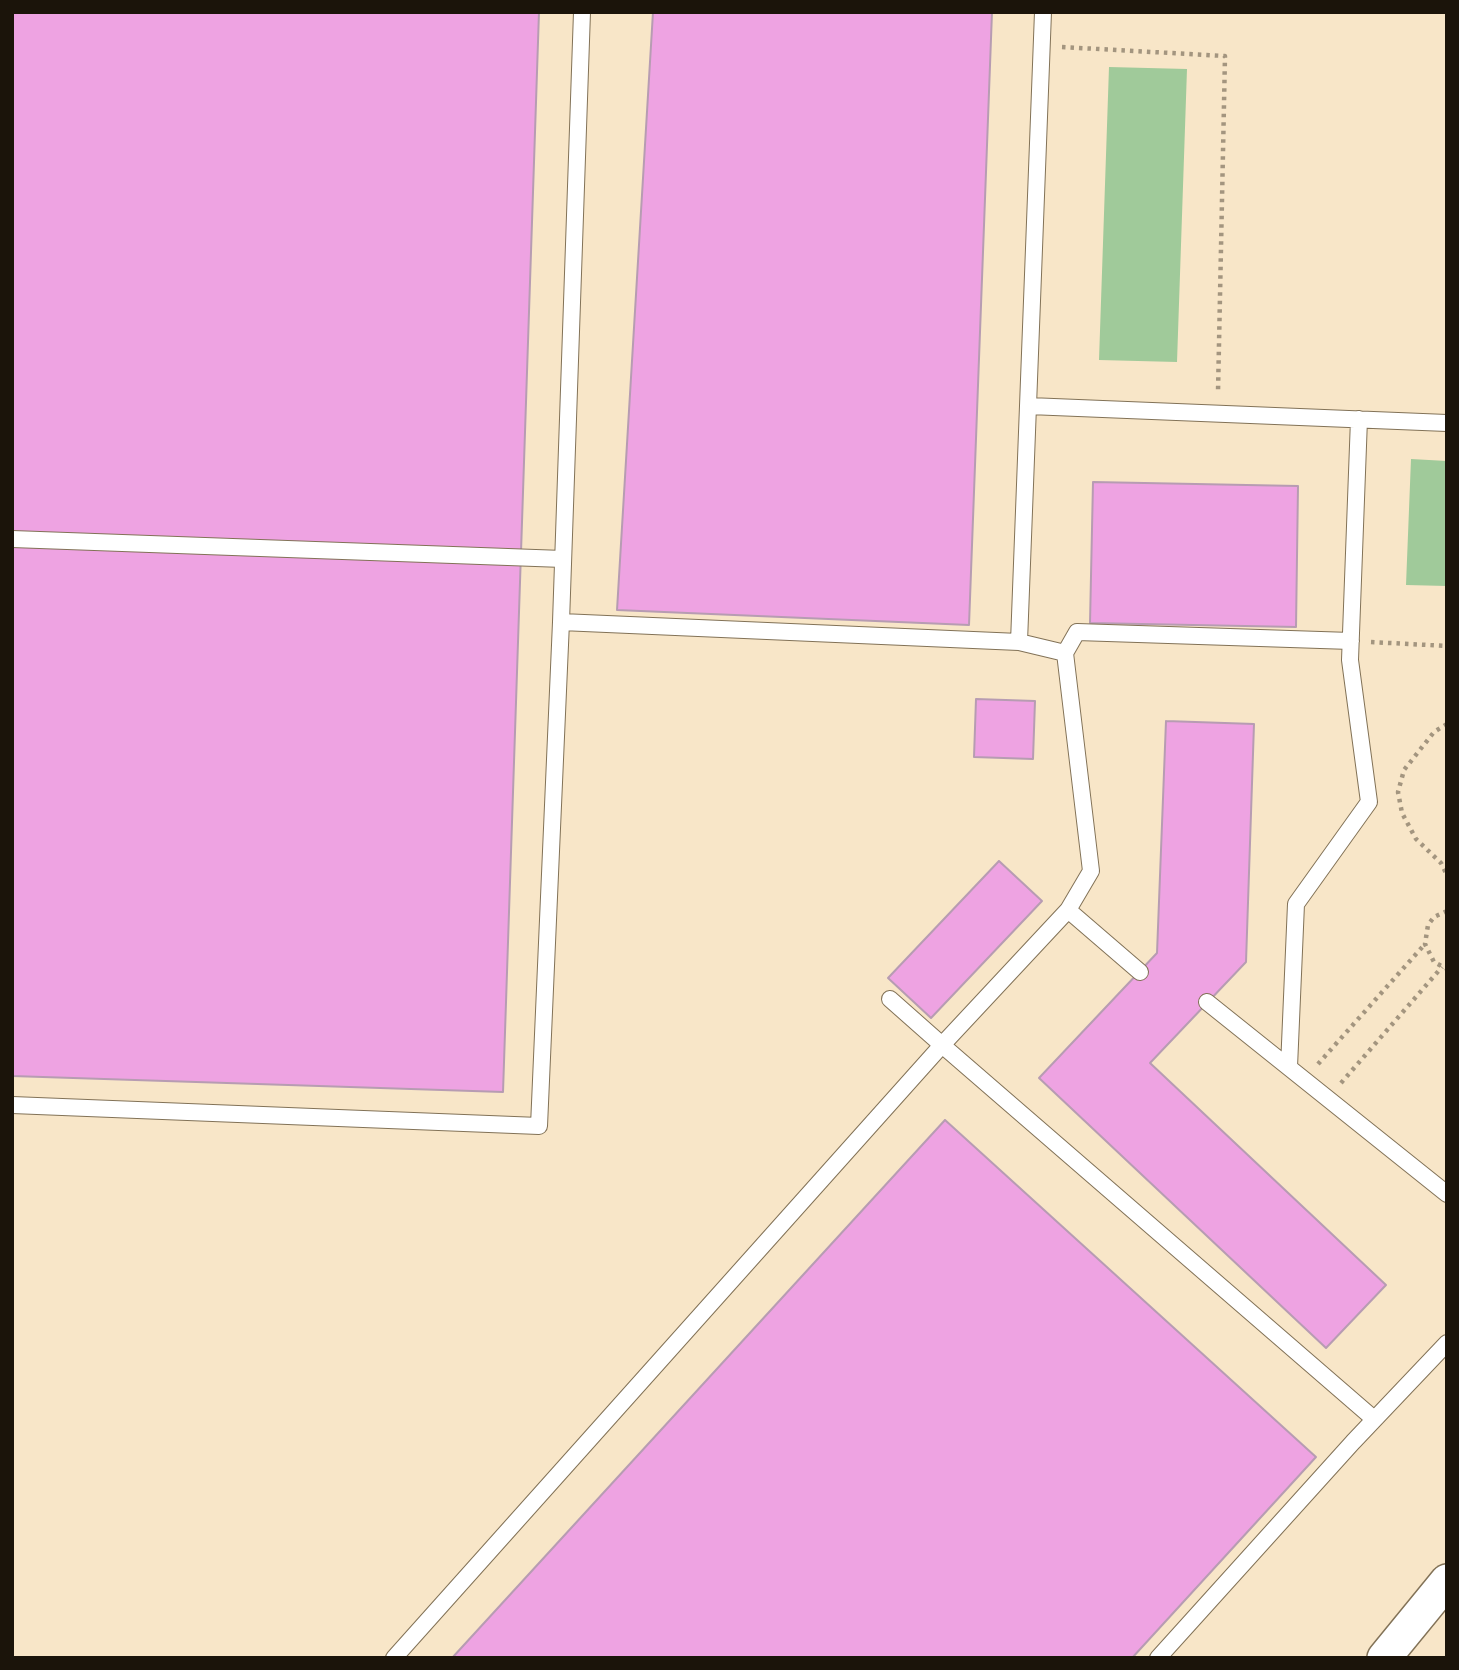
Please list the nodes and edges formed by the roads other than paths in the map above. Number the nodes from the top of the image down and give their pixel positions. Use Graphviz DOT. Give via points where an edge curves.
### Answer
graph roads {
  1 [pos="582,12"];
  2 [pos="1043,12"];
  3 [pos="1029,406"];
  4 [pos="1359,419"];
  5 [pos="1447,423"];
  6 [pos="12,540"];
  7 [pos="563,559"];
  8 [pos="561,622"];
  9 [pos="1351,641"];
  10 [pos="1019,642"];
  11 [pos="1065,653"];
  12 [pos="1068,910"];
  13 [pos="1140,972"];
  14 [pos="890,999"];
  15 [pos="1208,1002"];
  16 [pos="942,1045"];
  17 [pos="1289,1067"];
  18 [pos="12,1105"];
  19 [pos="1447,1194"];
  20 [pos="1447,1343"];
  21 [pos="1374,1419"];
  22 [pos="1447,1581"];
  23 [pos="394,1658"];
  24 [pos="1158,1658"];
  25 [pos="1384,1658"];
  1 -- 7 [label="lane"];
  2 -- 3 [label="lane"];
  3 -- 4 [label="lane"];
  3 -- 10 [label="lane"];
  4 -- 5 [label="lane"];
  4 -- 9 [label="lane"];
  6 -- 7 [label="lane"];
  7 -- 8 [label="lane"];
  8 -- 10 [label="lane"];
  8 -- 18 [label="lane" via="539,1126"];
  9 -- 11 [label="lane" via="1077,632"];
  9 -- 17 [label="lane" via="1368,802 1296,904"];
  10 -- 11 [label="lane"];
  11 -- 12 [label="lane" via="1091,871"];
  12 -- 13 [label="lane"];
  12 -- 16 [label="lane"];
  14 -- 16 [label="lane"];
  15 -- 17 [label="lane"];
  16 -- 21 [label="lane"];
  16 -- 23 [label="lane"];
  17 -- 19 [label="lane"];
  20 -- 21 [label="lane"];
  21 -- 24 [label="lane"];
  22 -- 25 [label="street"];
}
